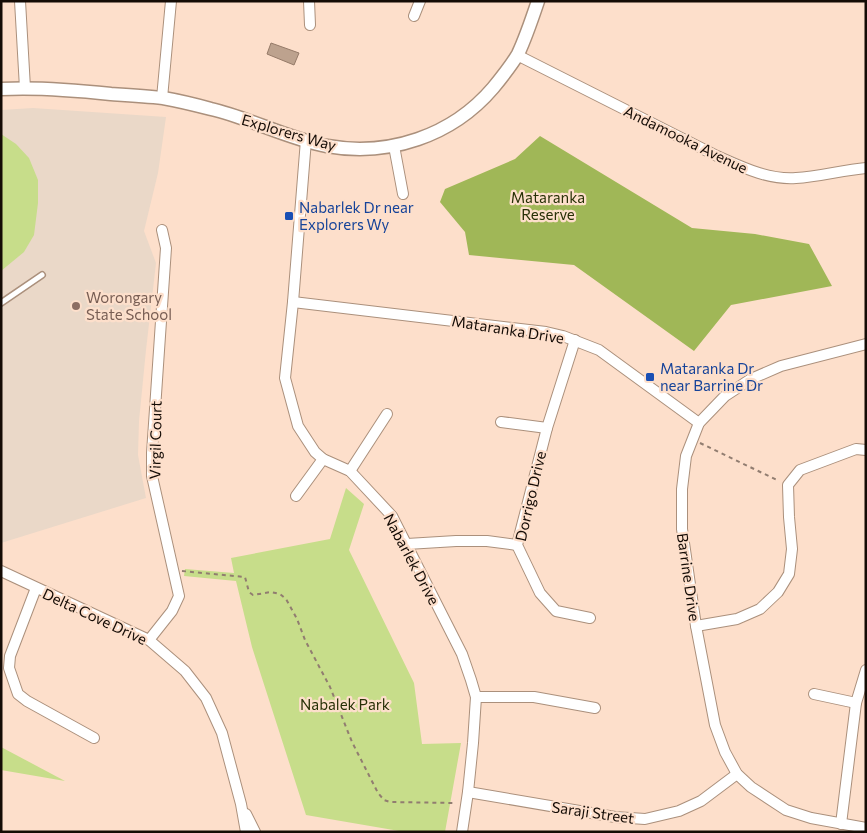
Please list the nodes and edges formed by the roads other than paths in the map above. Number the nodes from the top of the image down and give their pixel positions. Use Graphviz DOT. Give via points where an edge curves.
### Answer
graph roads {
  1 [pos="20,1"];
  2 [pos="171,1"];
  3 [pos="308,1"];
  4 [pos="420,1"];
  5 [pos="538,1"];
  6 [pos="414,16"];
  7 [pos="310,25"];
  8 [pos="517,56"];
  9 [pos="25,88"];
  10 [pos="1,89"];
  11 [pos="162,98"];
  12 [pos="306,140"];
  13 [pos="394,146"];
  14 [pos="866,168"];
  15 [pos="403,194"];
  16 [pos="162,230"];
  17 [pos="42,275"];
  18 [pos="1,302"];
  19 [pos="292,302"];
  20 [pos="575,340"];
  21 [pos="866,344"];
  22 [pos="387,414"];
  23 [pos="501,422"];
  24 [pos="699,423"];
  25 [pos="546,428"];
  26 [pos="866,450"];
  27 [pos="324,459"];
  28 [pos="350,471"];
  29 [pos="296,496"];
  30 [pos="407,544"];
  31 [pos="517,545"];
  32 [pos="1,571"];
  33 [pos="36,588"];
  34 [pos="590,618"];
  35 [pos="696,626"];
  36 [pos="149,640"];
  37 [pos="866,670"];
  38 [pos="814,694"];
  39 [pos="476,697"];
  40 [pos="856,703"];
  41 [pos="595,708"];
  42 [pos="94,738"];
  43 [pos="737,774"];
  44 [pos="468,792"];
  45 [pos="241,804"];
  46 [pos="841,824"];
  47 [pos="866,828"];
  48 [pos="246,832"];
  49 [pos="255,832"];
  50 [pos="462,832"];
  1 -- 9 [label="street"];
  2 -- 11 [label="street"];
  3 -- 7 [label="street"];
  4 -- 6 [label="street"];
  5 -- 8 [label="street, Explorers Way"];
  8 -- 13 [label="street, Explorers Way" via="487,95 462,117 435,133"];
  8 -- 14 [label="street, Andamooka Avenue" via="749,170 795,178"];
  9 -- 10 [label="street, Explorers Way"];
  9 -- 11 [label="street, Explorers Way"];
  11 -- 12 [label="street, Explorers Way" via="214,110"];
  12 -- 13 [label="street, Explorers Way" via="356,149"];
  12 -- 19 [label="street, Nabarlek Drive"];
  13 -- 15 [label="street"];
  16 -- 36 [label="street, Virgil Court" via="166,248 152,476 179,596 172,611"];
  17 -- 18 [label="lane"];
  19 -- 20 [label="street, Mataranka Drive" via="546,332"];
  19 -- 27 [label="street, Nabarlek Drive" via="285,378 298,426 315,452"];
  20 -- 24 [label="street, Mataranka Drive" via="599,350"];
  20 -- 25 [label="street, Dorrigo Drive"];
  21 -- 24 [label="street, Barrine Drive" via="765,372 725,396"];
  22 -- 28 [label="street"];
  23 -- 25 [label="street"];
  24 -- 35 [label="street, Barrine Drive" via="686,456 682,489 682,529"];
  25 -- 31 [label="street, Dorrigo Drive"];
  26 -- 35 [label="street" via="856,449 800,470 788,485 792,549 789,574 778,592 760,609 737,619"];
  27 -- 28 [label="street, Nabarlek Drive"];
  27 -- 29 [label="street"];
  28 -- 30 [label="street, Nabarlek Drive" via="392,516"];
  30 -- 31 [label="street" via="487,541"];
  30 -- 39 [label="street, Nabarlek Drive" via="462,654"];
  31 -- 34 [label="street, Dorrigo Drive" via="540,593 556,611"];
  32 -- 33 [label="street, Delta Cove Drive"];
  33 -- 36 [label="street, Delta Cove Drive"];
  33 -- 42 [label="street" via="10,656 13,682 18,694 27,701"];
  35 -- 43 [label="street, Barrine Drive" via="715,725 724,752"];
  36 -- 45 [label="street, Delta Cove Drive" via="185,671 206,698 222,733"];
  37 -- 40 [label="street"];
  38 -- 40 [label="street"];
  39 -- 41 [label="street" via="534,697"];
  39 -- 44 [label="street, Nabarlek Drive"];
  40 -- 46 [label="street"];
  43 -- 44 [label="street, Saraji Street" via="701,801 645,819 615,817"];
  43 -- 46 [label="street, Barrine Drive" via="786,810"];
  44 -- 50 [label="street, Nabarlek Drive"];
  45 -- 48 [label="street, Delta Cove Drive"];
  45 -- 49 [label="street, Delta Cove Drive"];
  46 -- 47 [label="street, Barrine Drive"];
}
